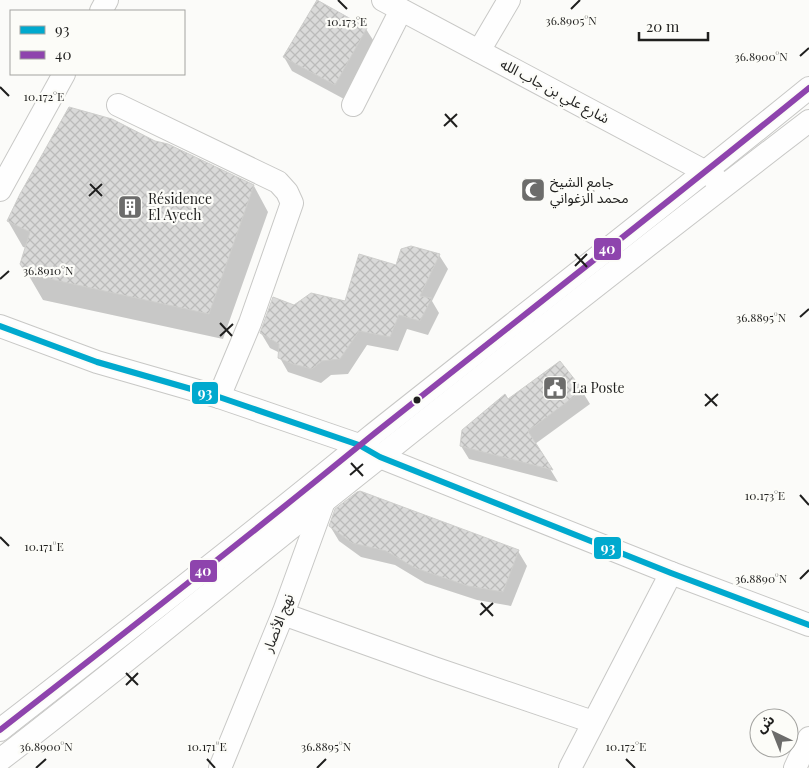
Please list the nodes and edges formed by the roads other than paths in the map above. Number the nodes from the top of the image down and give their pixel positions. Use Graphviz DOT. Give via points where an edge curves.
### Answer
graph roads {
  1 [pos="509,0"];
  2 [pos="392,5"];
  3 [pos="479,51"];
  4 [pos="63,75"];
  5 [pos="809,88"];
  6 [pos="118,105"];
  7 [pos="353,105"];
  8 [pos="809,121"];
  9 [pos="706,172"];
  10 [pos="725,185"];
  11 [pos="0,190"];
  12 [pos="0,326"];
  13 [pos="219,397"];
  14 [pos="359,446"];
  15 [pos="380,457"];
  16 [pos="324,475"];
  17 [pos="323,502"];
  18 [pos="671,573"];
  19 [pos="283,614"];
  20 [pos="809,625"];
  21 [pos="593,722"];
  22 [pos="0,730"];
  23 [pos="809,738"];
  24 [pos="0,760"];
  25 [pos="221,768"];
  26 [pos="570,768"];
  27 [pos="795,768"];
  1 -- 3 [label="street"];
  2 -- 3 [label="street, شارع علي بن جاب الله"];
  2 -- 7 [label="street"];
  3 -- 9 [label="street, شارع علي بن جاب الله"];
  4 -- 11 [label="street"];
  5 -- 9 [label="street"];
  6 -- 13 [label="street" via="278,182 292,203 250,322"];
  8 -- 10 [label="street"];
  9 -- 10 [label="street, شارع علي بن جاب الله"];
  9 -- 14 [label="street"];
  10 -- 15 [label="street"];
  12 -- 13 [label="street" via="97,362"];
  13 -- 14 [label="street"];
  14 -- 15 [label="street"];
  14 -- 16 [label="street"];
  15 -- 17 [label="street"];
  15 -- 18 [label="street"];
  16 -- 17 [label="street, نهج الأنصار"];
  16 -- 22 [label="street"];
  17 -- 19 [label="street, نهج الأنصار"];
  17 -- 24 [label="street"];
  18 -- 20 [label="street"];
  18 -- 21 [label="street"];
  19 -- 21 [label="street"];
  19 -- 25 [label="street, نهج الأنصار"];
  21 -- 26 [label="street"];
  23 -- 27 [label="street"];
}
